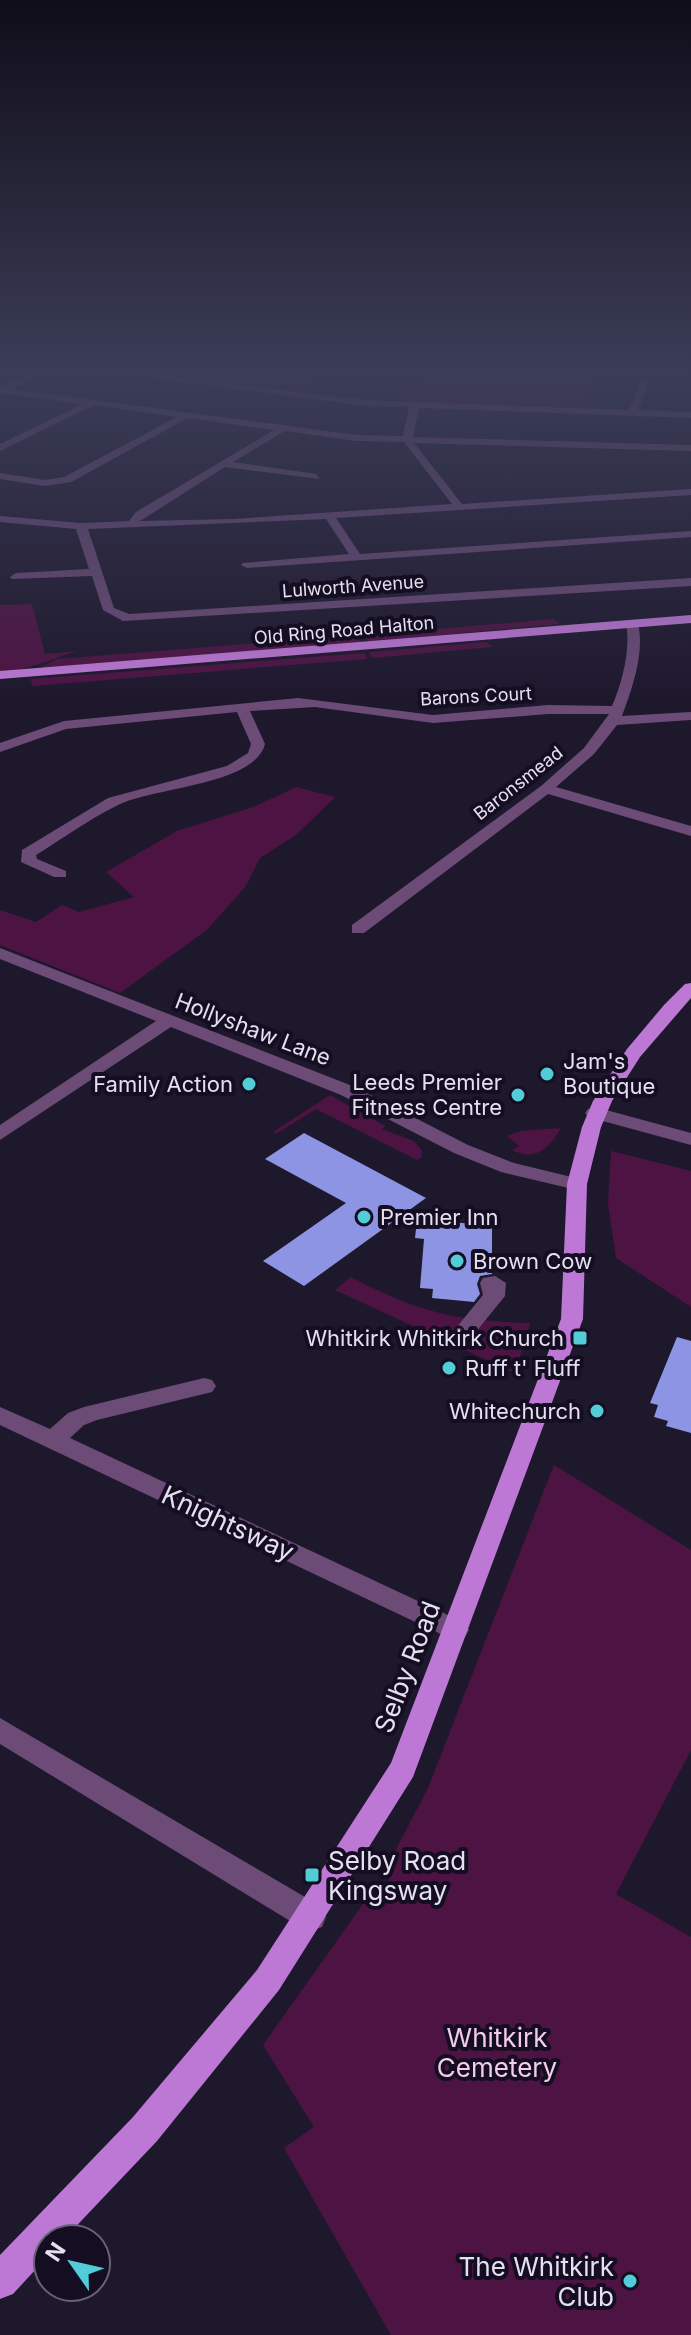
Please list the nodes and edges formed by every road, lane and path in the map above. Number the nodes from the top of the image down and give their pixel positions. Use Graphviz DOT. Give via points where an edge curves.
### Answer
graph roads {
  1 [pos="36,483"];
  2 [pos="61,483"];
  3 [pos="192,483"];
  4 [pos="440,483"];
  5 [pos="691,492"];
  6 [pos="459,507"];
  7 [pos="329,516"];
  8 [pos="2,521"];
  9 [pos="132,525"];
  10 [pos="81,526"];
  11 [pos="691,534"];
  12 [pos="356,557"];
  13 [pos="247,565"];
  14 [pos="95,572"];
  15 [pos="16,577"];
  16 [pos="691,582"];
  17 [pos="691,619"];
  18 [pos="632,624"];
  19 [pos="0,675"];
  20 [pos="242,708"];
  21 [pos="615,716"];
  22 [pos="691,716"];
  23 [pos="0,748"];
  24 [pos="546,789"];
  25 [pos="691,831"];
  26 [pos="60,874"];
  27 [pos="358,929"];
  28 [pos="0,953"];
  29 [pos="691,988"];
  30 [pos="168,1021"];
  31 [pos="595,1113"];
  32 [pos="3,1129"];
  33 [pos="691,1139"];
  34 [pos="577,1184"];
  35 [pos="491,1283"];
  36 [pos="467,1328"];
  37 [pos="204,1386"];
  38 [pos="0,1415"];
  39 [pos="52,1440"];
  40 [pos="456,1630"];
  41 [pos="0,1730"];
  42 [pos="311,1917"];
  43 [pos="0,2281"];
  1 -- 2 [label="street" via="52,487"];
  3 -- 9 [label="street" via="140,514"];
  4 -- 6 [label="street"];
  5 -- 6 [label="street"];
  6 -- 7 [label="street"];
  7 -- 9 [label="street"];
  7 -- 12 [label="street"];
  8 -- 10 [label="street"];
  9 -- 10 [label="street"];
  10 -- 14 [label="street, Lulworth Avenue"];
  11 -- 12 [label="street"];
  12 -- 13 [label="street"];
  14 -- 15 [label="street"];
  14 -- 16 [label="street, Lulworth Avenue" via="109,610 137,619"];
  17 -- 18 [label="main road, Old Ring Road Halton"];
  18 -- 19 [label="main road, Old Ring Road Halton"];
  18 -- 21 [label="street, Baronsmead" via="631,668"];
  20 -- 21 [label="street, Barons Court" via="322,703 433,719 570,709"];
  20 -- 23 [label="street, Barons Court" via="64,725"];
  20 -- 26 [label="street" via="258,744 249,760 113,801 28,853 29,862"];
  21 -- 22 [label="street, Barons Court"];
  21 -- 24 [label="street, Baronsmead" via="589,751"];
  24 -- 25 [label="street"];
  24 -- 27 [label="street, Baronsmead"];
  28 -- 30 [label="street, Hollyshaw Lane"];
  29 -- 31 [label="main road, Selby Road" via="626,1059"];
  30 -- 32 [label="street"];
  30 -- 34 [label="street, Hollyshaw Lane" via="348,1091 470,1153"];
  31 -- 33 [label="street"];
  31 -- 34 [label="main road, Selby Road"];
  34 -- 40 [label="main road, Selby Road" via="572,1319"];
  35 -- 36 [label="street" via="494,1296"];
  37 -- 39 [label="street" via="92,1413"];
  38 -- 39 [label="street, Knightsway"];
  39 -- 40 [label="street, Knightsway"];
  40 -- 42 [label="main road, Selby Road" via="403,1768"];
  41 -- 42 [label="street"];
  42 -- 43 [label="main road, Selby Road" via="192,2075"];
}
